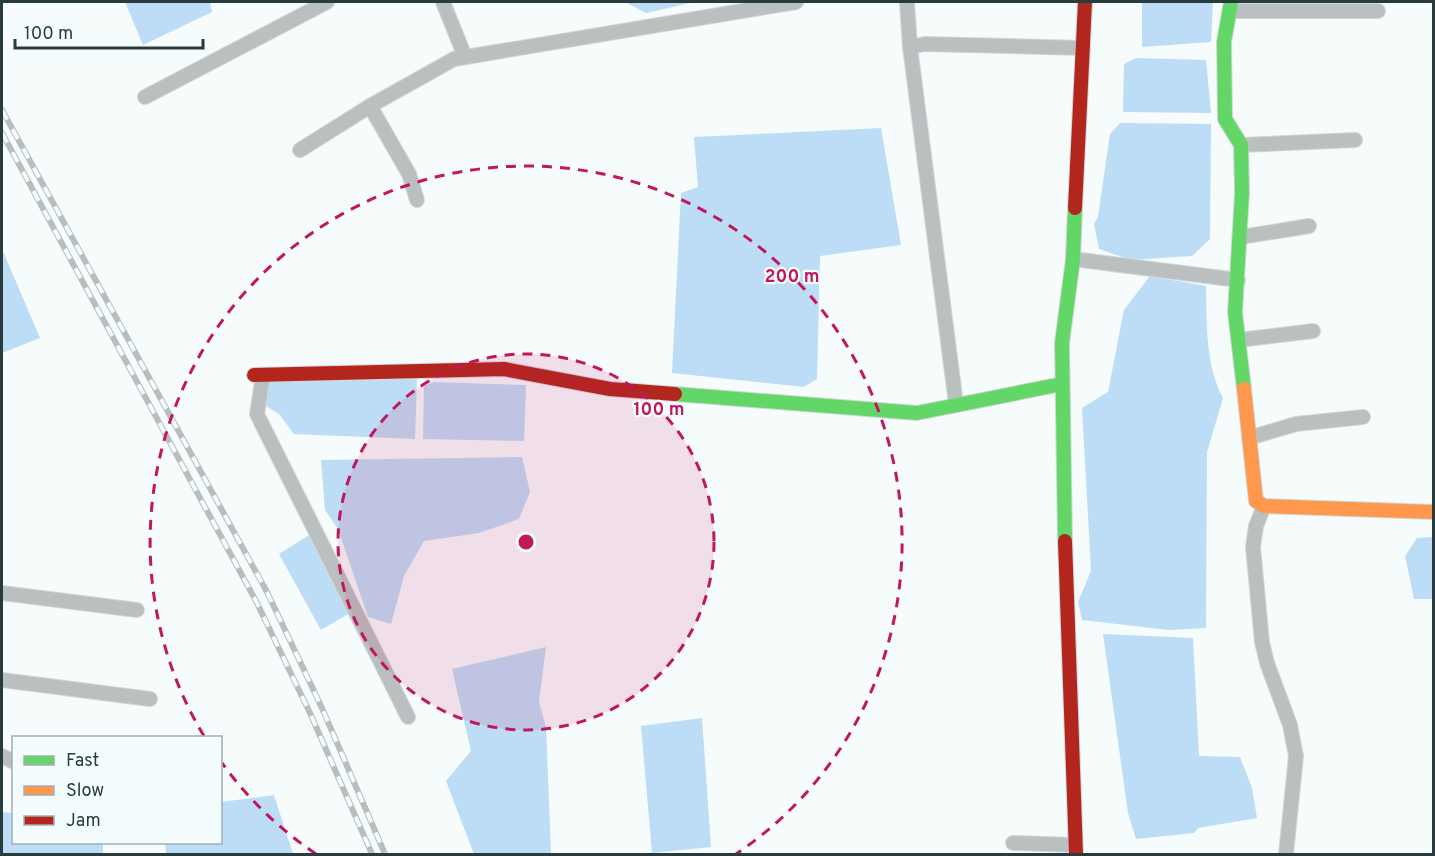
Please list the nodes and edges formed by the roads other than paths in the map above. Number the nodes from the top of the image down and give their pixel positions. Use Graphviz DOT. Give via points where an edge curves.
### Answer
graph roads {
  1 [pos="327,2"];
  2 [pos="443,2"];
  3 [pos="796,2"];
  4 [pos="907,2"];
  5 [pos="1085,2"];
  6 [pos="1231,6"];
  7 [pos="1378,11"];
  8 [pos="910,47"];
  9 [pos="1083,48"];
  10 [pos="465,57"];
  11 [pos="145,97"];
  12 [pos="370,106"];
  13 [pos="1355,140"];
  14 [pos="1241,145"];
  15 [pos="300,150"];
  16 [pos="417,200"];
  17 [pos="1309,226"];
  18 [pos="1241,237"];
  19 [pos="1073,259"];
  20 [pos="1238,280"];
  21 [pos="1313,331"];
  22 [pos="1239,340"];
  23 [pos="1062,384"];
  24 [pos="956,404"];
  25 [pos="1363,417"];
  26 [pos="1249,438"];
  27 [pos="1264,506"];
  28 [pos="1434,512"];
  29 [pos="2,593"];
  30 [pos="138,610"];
  31 [pos="2,680"];
  32 [pos="150,699"];
  33 [pos="408,717"];
  34 [pos="1013,843"];
  35 [pos="1075,850"];
  36 [pos="1286,855"];
  1 -- 11 [label="street"];
  2 -- 10 [label="street"];
  3 -- 10 [label="street"];
  4 -- 8 [label="street"];
  5 -- 9 [label="street"];
  6 -- 7 [label="street"];
  6 -- 14 [label="street" via="1224,42 1225,119"];
  8 -- 9 [label="street" via="925,44"];
  8 -- 24 [label="street"];
  9 -- 19 [label="street"];
  10 -- 12 [label="street" via="454,59"];
  12 -- 15 [label="street"];
  12 -- 16 [label="street" via="409,174"];
  13 -- 14 [label="street"];
  14 -- 18 [label="street"];
  17 -- 18 [label="street"];
  18 -- 20 [label="street"];
  19 -- 20 [label="street"];
  19 -- 23 [label="street" via="1067,284"];
  20 -- 22 [label="street" via="1235,312"];
  21 -- 22 [label="street"];
  22 -- 26 [label="street"];
  23 -- 24 [label="street"];
  23 -- 35 [label="street"];
  24 -- 33 [label="street" via="916,413 846,408 610,388 504,369 259,375 257,414"];
  25 -- 26 [label="street" via="1296,424"];
  26 -- 27 [label="street" via="1256,501"];
  27 -- 28 [label="street"];
  27 -- 36 [label="street" via="1253,547 1262,642 1290,725 1296,756"];
  29 -- 30 [label="street"];
  31 -- 32 [label="street"];
  34 -- 35 [label="street"];
}
